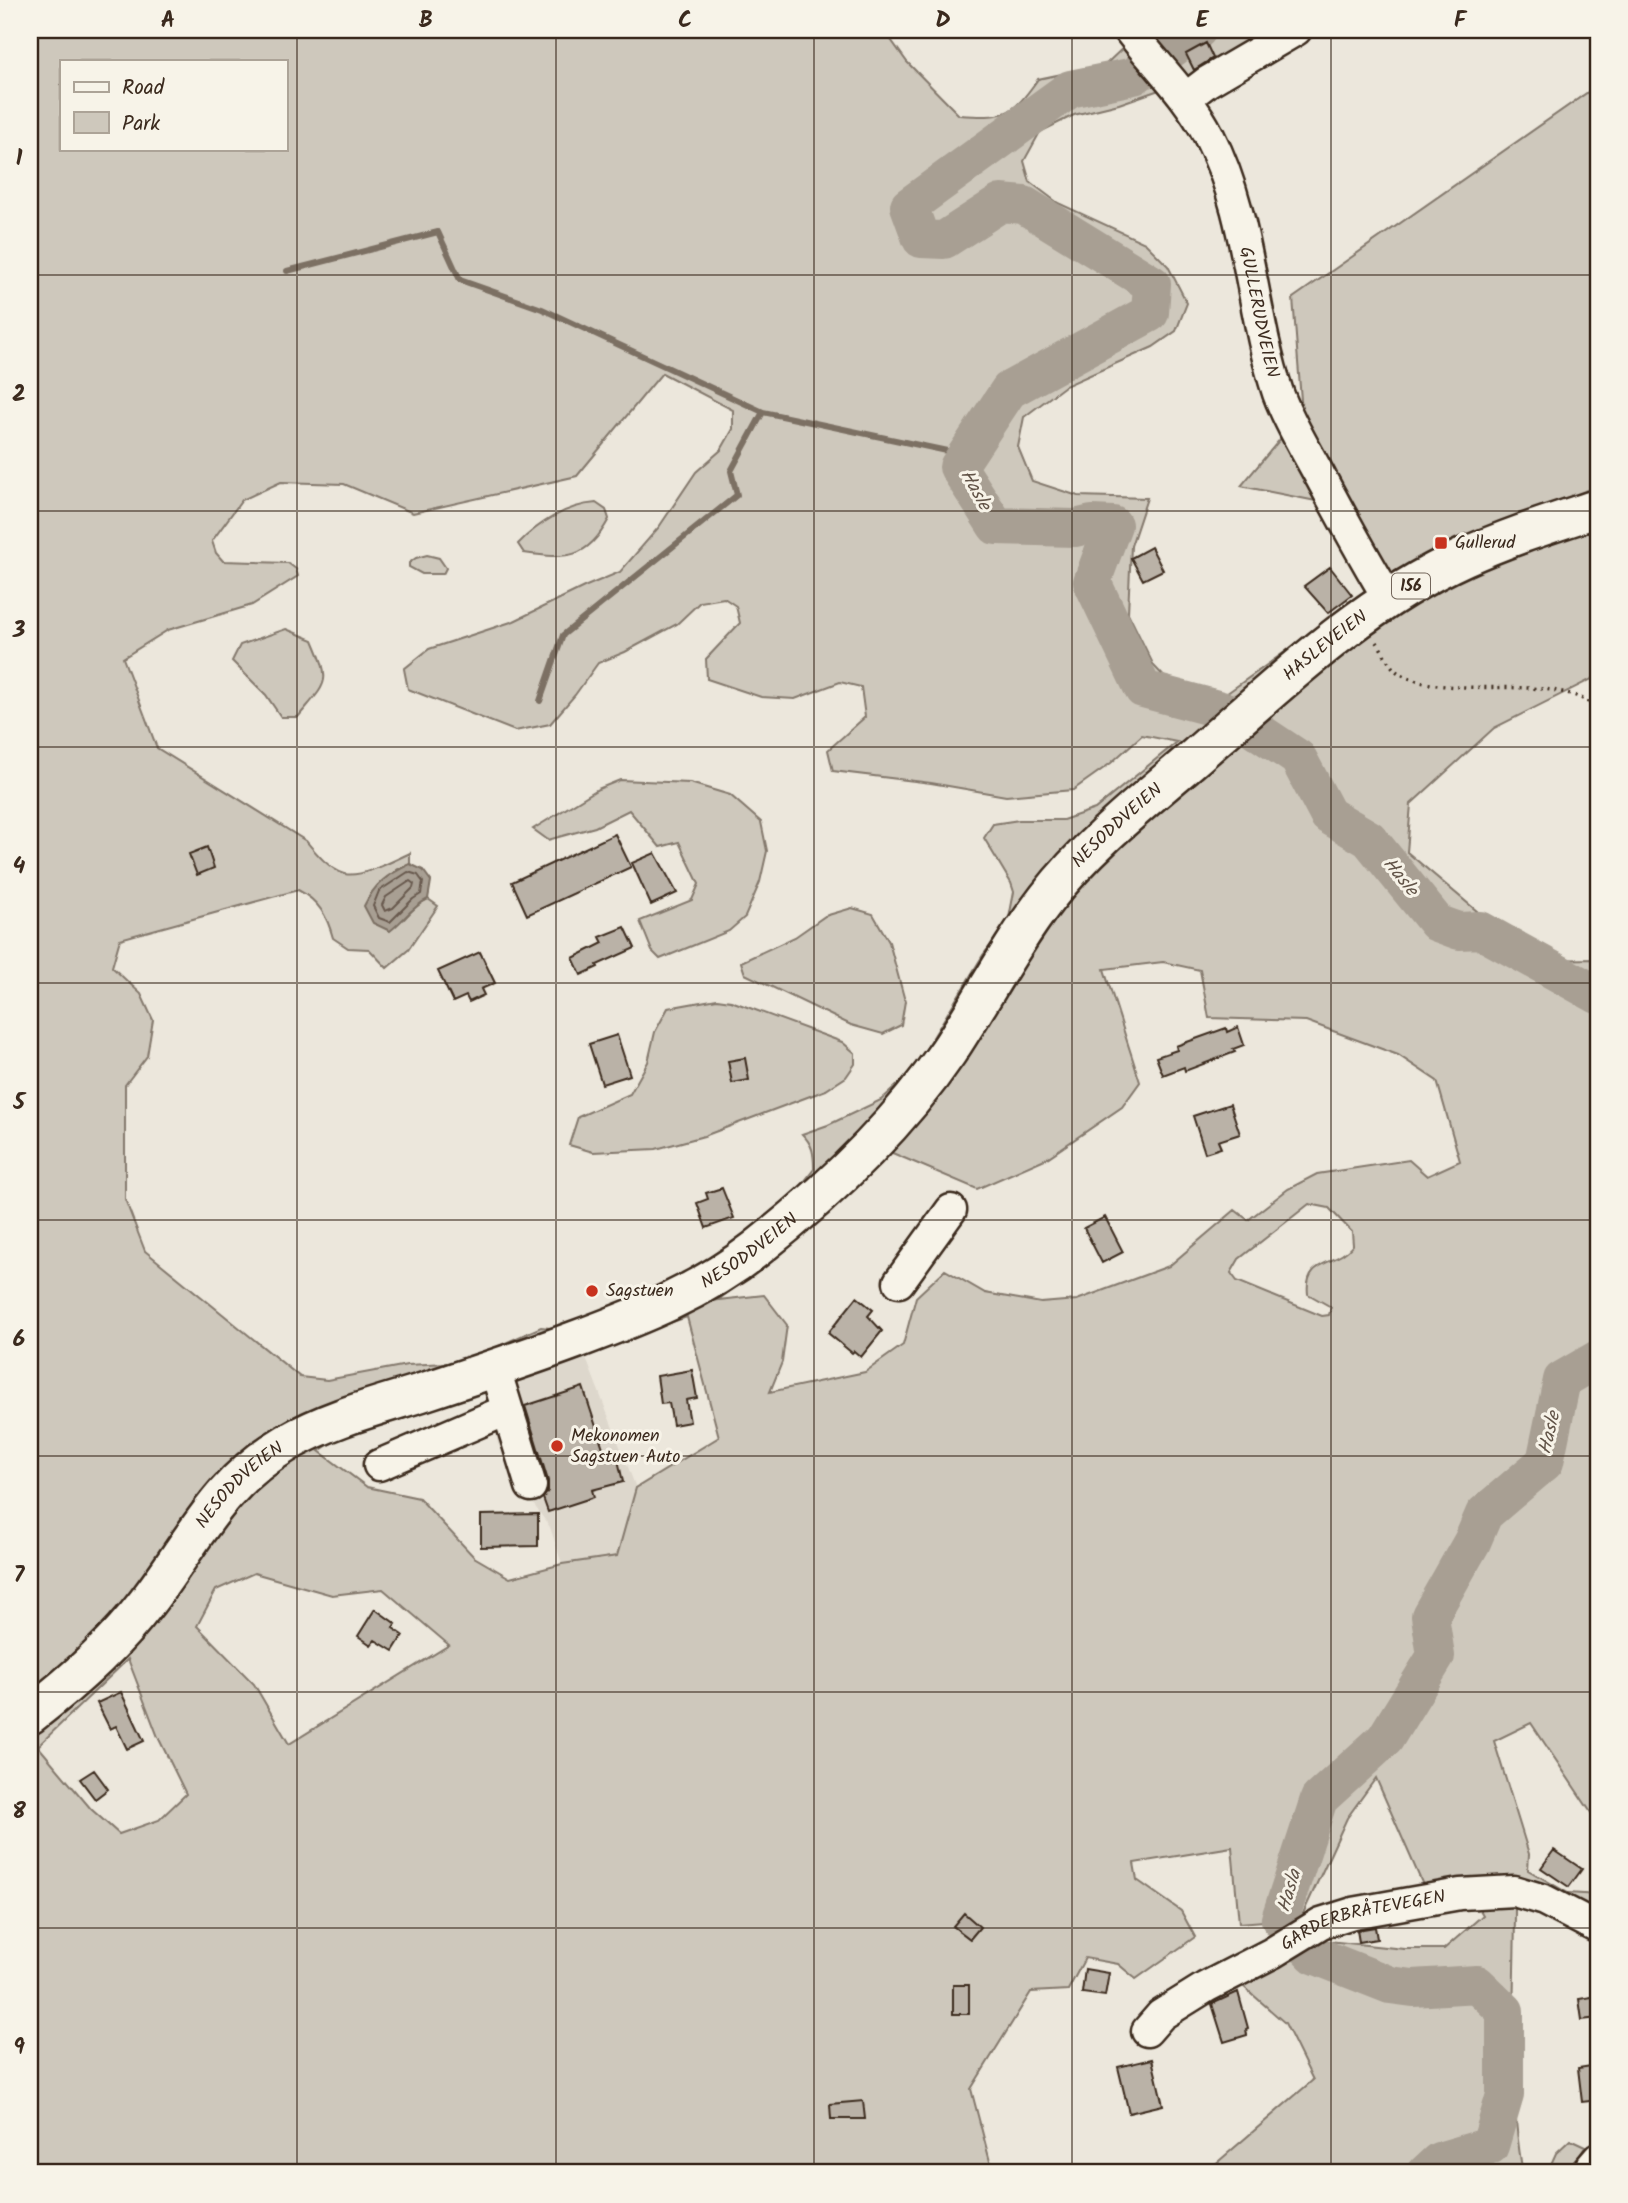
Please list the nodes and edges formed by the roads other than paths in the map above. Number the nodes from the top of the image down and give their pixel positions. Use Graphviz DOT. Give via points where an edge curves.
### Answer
graph roads {
  1 [pos="1129,30"];
  2 [pos="1297,30"];
  3 [pos="1186,98"];
  4 [pos="1598,508"];
  5 [pos="1389,599"];
  6 [pos="1238,720"];
  7 [pos="951,1210"];
  8 [pos="899,1282"];
  9 [pos="495,1368"];
  10 [pos="507,1410"];
  11 [pos="379,1465"];
  12 [pos="531,1486"];
  13 [pos="30,1715"];
  14 [pos="1598,1928"];
  15 [pos="1147,2031"];
  16 [pos="1598,2159"];
  17 [pos="1586,2173"];
  1 -- 3 [label="street, GULLERUDVEIEN"];
  2 -- 3 [label="street"];
  3 -- 5 [label="street, GULLERUDVEIEN" via="1209,136 1228,185 1279,395 1300,443"];
  4 -- 5 [label="main road, HASLEVEIEN / 156" via="1461,558"];
  5 -- 6 [label="main road, HASLEVEIEN / 156"];
  6 -- 9 [label="main road, NESODDVEIEN / 156" via="1106,835 1050,894 920,1088 867,1149 801,1211 724,1272 678,1299"];
  7 -- 8 [label="street"];
  9 -- 10 [label="street"];
  9 -- 13 [label="main road, NESODDVEIEN / 156" via="336,1420 256,1463 221,1496 145,1605 109,1646"];
  10 -- 11 [label="street"];
  10 -- 12 [label="street"];
  14 -- 15 [label="street, GARDERBRÅTEVEGEN" via="1544,1900 1494,1891 1353,1913 1321,1923 1170,2008"];
  16 -- 17 [label="street"];
}
